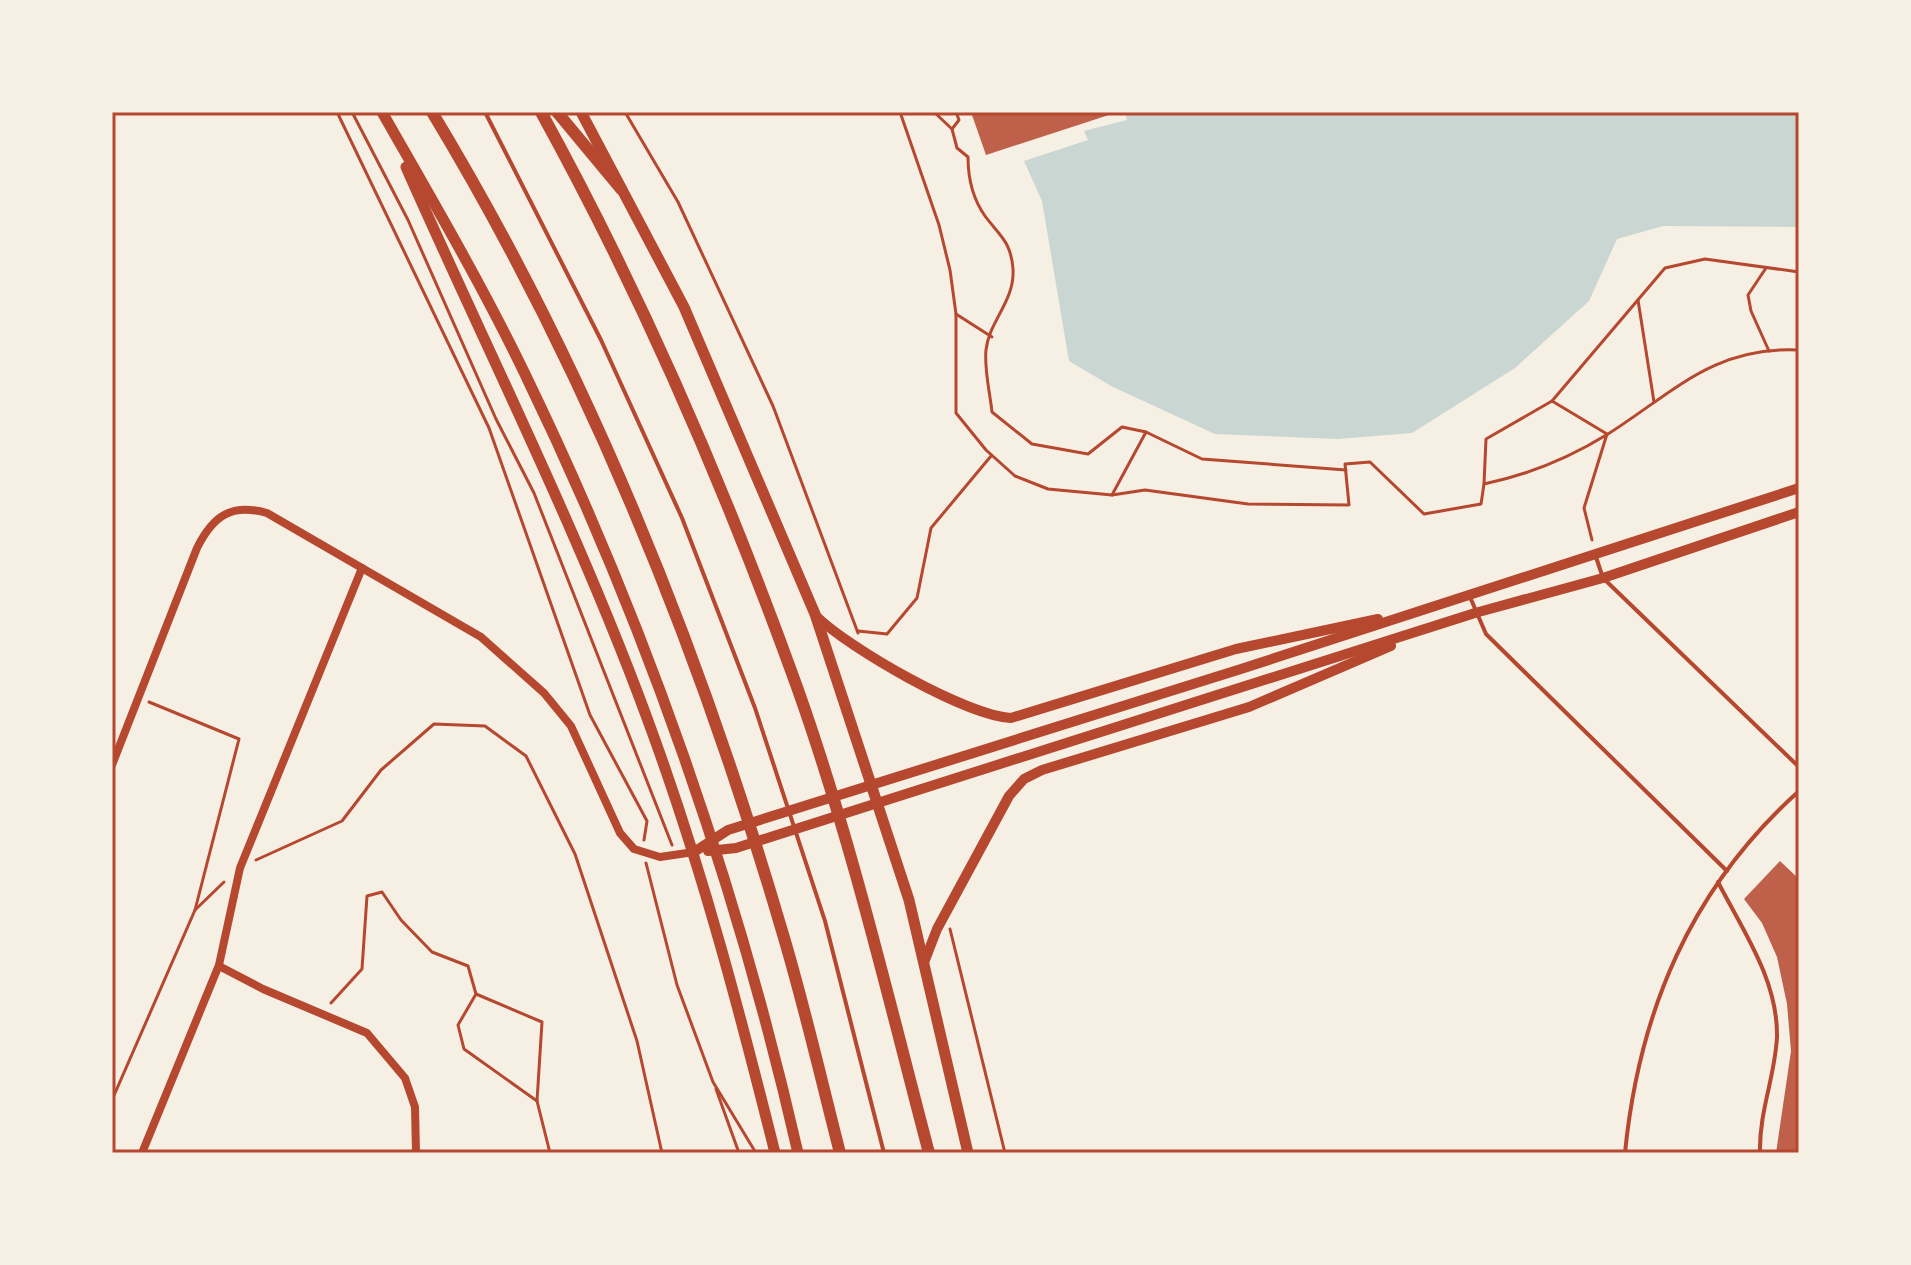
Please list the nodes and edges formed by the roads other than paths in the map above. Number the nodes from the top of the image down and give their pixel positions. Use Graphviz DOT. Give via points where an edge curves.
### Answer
graph roads {
  1 [pos="382,112"];
  2 [pos="432,112"];
  3 [pos="485,112"];
  4 [pos="541,112"];
  5 [pos="557,112"];
  6 [pos="581,112"];
  7 [pos="621,189"];
  8 [pos="1799,488"];
  9 [pos="1799,512"];
  10 [pos="1595,552"];
  11 [pos="362,568"];
  12 [pos="1603,578"];
  13 [pos="1469,595"];
  14 [pos="1436,606"];
  15 [pos="1475,613"];
  16 [pos="815,614"];
  17 [pos="1443,624"];
  18 [pos="112,765"];
  19 [pos="1799,767"];
  20 [pos="1799,791"];
  21 [pos="694,852"];
  22 [pos="1727,871"];
  23 [pos="1718,882"];
  24 [pos="925,960"];
  25 [pos="219,966"];
  26 [pos="142,1153"];
  27 [pos="416,1153"];
  28 [pos="775,1153"];
  29 [pos="798,1153"];
  30 [pos="840,1153"];
  31 [pos="884,1153"];
  32 [pos="929,1153"];
  33 [pos="968,1153"];
  34 [pos="1625,1153"];
  35 [pos="1760,1153"];
  1 -- 21 [label="main road" via="583,561"];
  1 -- 29 [label="main road" via="472,268 593,525 700,805"];
  2 -- 30 [label="highway" via="563,356 642,534 715,723 782,931"];
  3 -- 31 [label="lane" via="601,340 682,518 755,708 825,921"];
  4 -- 32 [label="highway" via="646,317 797,688 866,910"];
  5 -- 7 [label="highway"];
  6 -- 7 [label="main road"];
  7 -- 16 [label="main road" via="684,307"];
  8 -- 10 [label="street"];
  9 -- 12 [label="street"];
  10 -- 12 [label="lane"];
  10 -- 13 [label="street"];
  11 -- 18 [label="street" via="267,513 246,507 207,528"];
  11 -- 21 [label="street" via="481,637 544,693 571,726 620,833 634,849 660,857"];
  11 -- 25 [label="street" via="240,868"];
  12 -- 15 [label="street"];
  12 -- 19 [label="lane"];
  13 -- 14 [label="street"];
  13 -- 15 [label="lane"];
  14 -- 16 [label="street" via="1236,649 1011,718 990,717 857,647"];
  14 -- 21 [label="street" via="728,830"];
  15 -- 17 [label="street"];
  15 -- 22 [label="lane" via="1486,634"];
  16 -- 24 [label="main road"];
  17 -- 21 [label="street" via="736,848"];
  17 -- 24 [label="street" via="1249,707 1024,779 1009,796"];
  20 -- 22 [label="lane"];
  21 -- 28 [label="main road"];
  22 -- 23 [label="lane"];
  23 -- 34 [label="lane" via="1687,932 1647,1028 1630,1100"];
  23 -- 35 [label="lane" via="1761,963 1774,1003 1777,1036 1759,1122"];
  24 -- 33 [label="main road"];
  25 -- 26 [label="street"];
  25 -- 27 [label="street" via="367,1033 405,1078 415,1107"];
}
